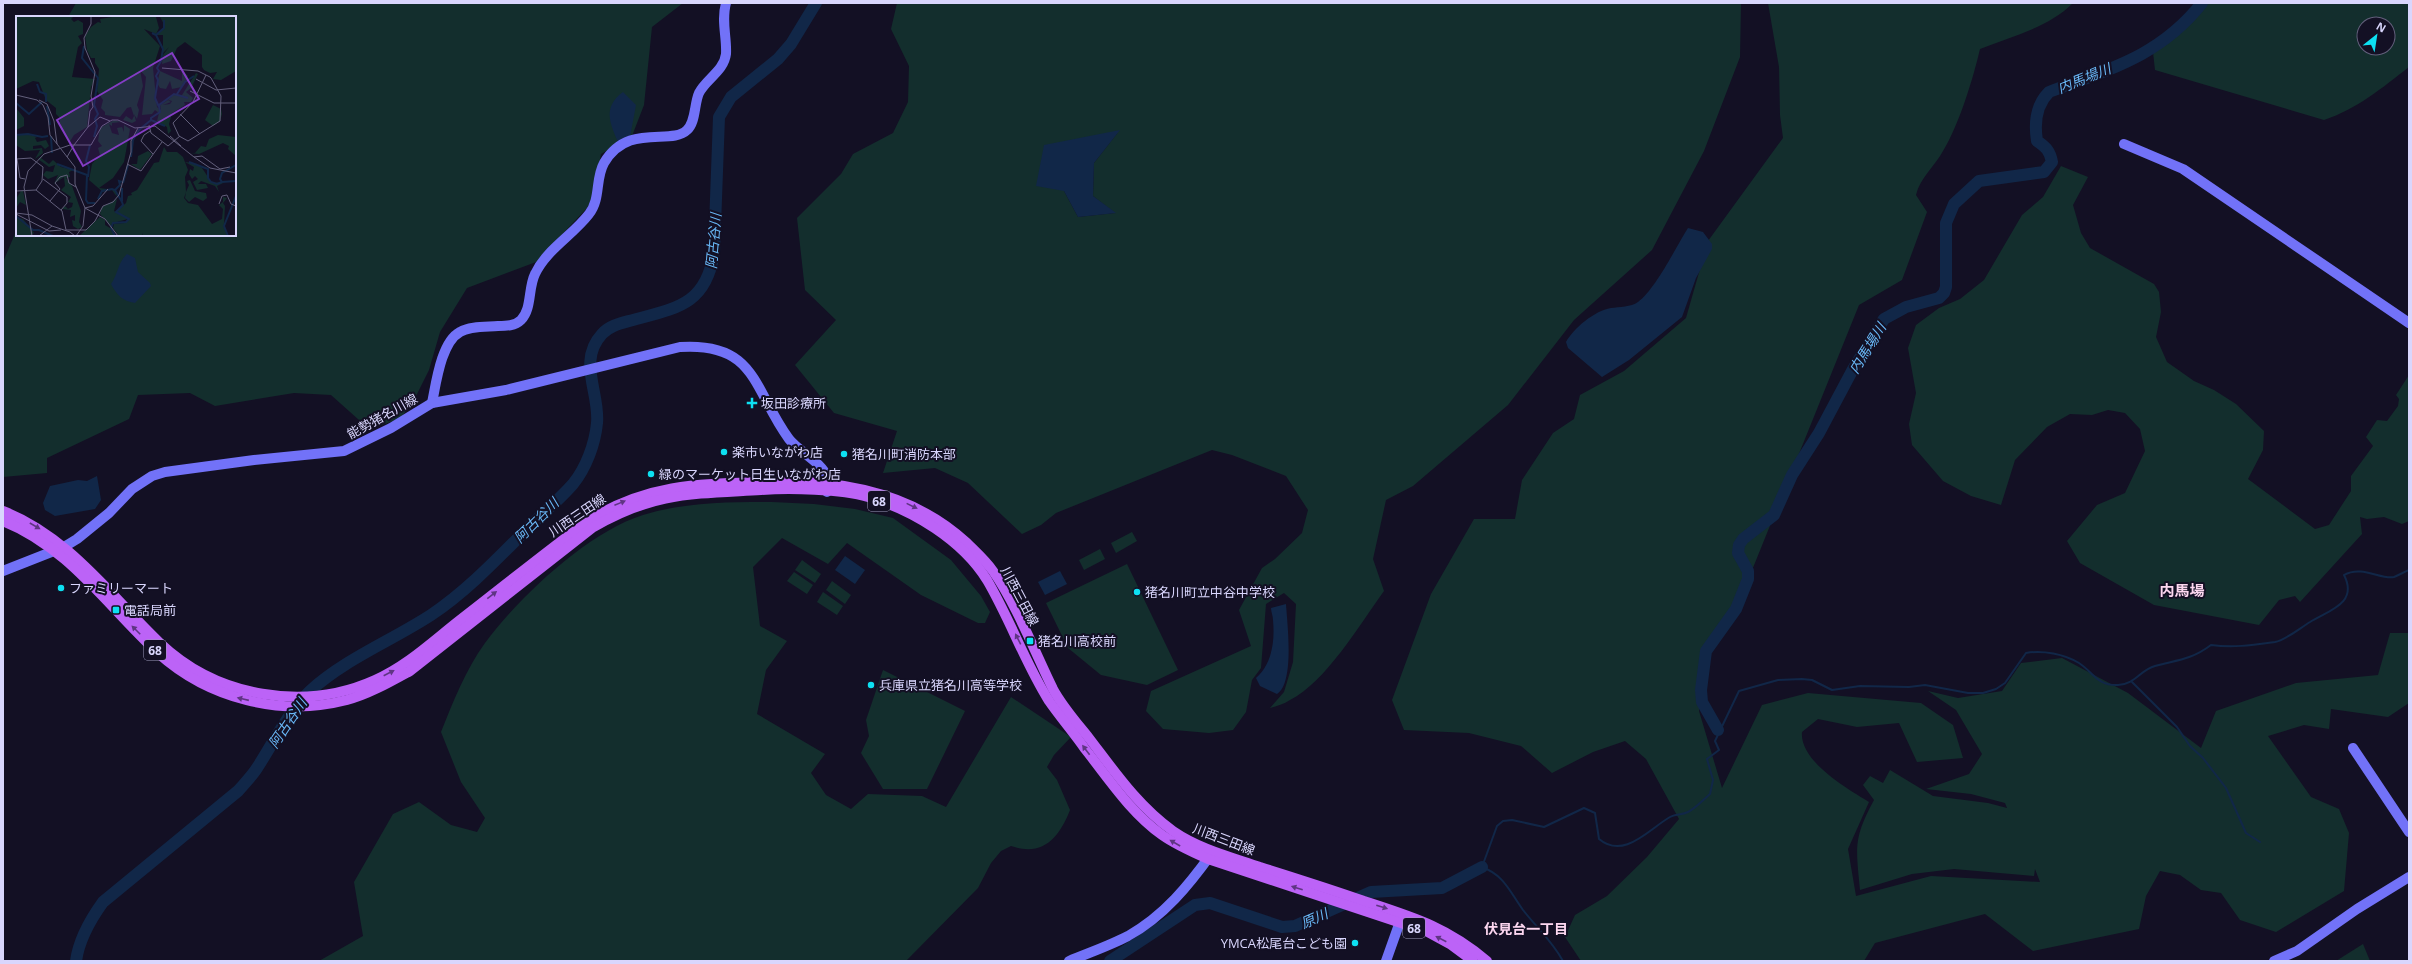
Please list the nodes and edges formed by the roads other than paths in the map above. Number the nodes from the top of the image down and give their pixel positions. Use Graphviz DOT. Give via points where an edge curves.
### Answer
graph roads {
  1 [pos="726,3"];
  2 [pos="2124,144"];
  3 [pos="2409,323"];
  4 [pos="432,403"];
  5 [pos="827,488"];
  6 [pos="3,511"];
  7 [pos="3,521"];
  8 [pos="60,548"];
  9 [pos="3,571"];
  10 [pos="2353,748"];
  11 [pos="2409,832"];
  12 [pos="1210,855"];
  13 [pos="2409,877"];
  14 [pos="1401,918"];
  15 [pos="1069,961"];
  16 [pos="1386,961"];
  17 [pos="1472,961"];
  18 [pos="1487,961"];
  19 [pos="2274,961"];
  1 -- 4 [label="street, 能勢猪名川線" via="723,21 724,60 699,94 690,127 679,135 653,135 634,139 607,158 601,168 593,207 538,268 531,284 527,309 521,320 510,325 466,330 453,337 445,350"];
  2 -- 3 [label="street" via="2183,169"];
  4 -- 5 [label="street" via="582,373 680,347 700,345 715,348 734,357 756,380 796,448 822,468 827,477"];
  4 -- 8 [label="street, 能勢猪名川線" via="384,432 344,451 254,460 152,476 132,489 109,513 77,539"];
  8 -- 5 [label="main road, 川西三田線 / 68, one-way" via="161,644 196,670 248,692 289,697 326,695 357,687 396,669 581,526 616,504 647,493 697,484 783,481"];
  5 -- 8 [label="main road, 川西三田線 / 68, one-way" via="690,493 654,500 616,514 592,528 410,671 349,699 310,706 282,706 245,700 222,694 194,678 160,654"];
  5 -- 12 [label="main road, 川西三田線 / 68" via="869,490 899,500 930,515 974,550 993,570 1055,693 1133,797 1177,834"];
  6 -- 8 [label="main road, 川西三田線 / 68, one-way" via="30,523"];
  7 -- 8 [label="main road, 川西三田線 / 68"];
  8 -- 9 [label="street, 能勢猪名川線"];
  10 -- 11 [label="street"];
  14 -- 12 [label="main road, 川西三田線 / 68, one-way" via="1351,907"];
  12 -- 14 [label="main road, 川西三田線 / 68, one-way" via="1345,894"];
  12 -- 15 [label="street" via="1179,895 1157,916 1128,936"];
  13 -- 19 [label="street" via="2297,951"];
  14 -- 16 [label="street"];
  17 -- 14 [label="main road, 川西三田線 / 68, one-way" via="1445,941"];
  14 -- 18 [label="main road, 川西三田線 / 68" via="1435,925 1453,935"];
}
